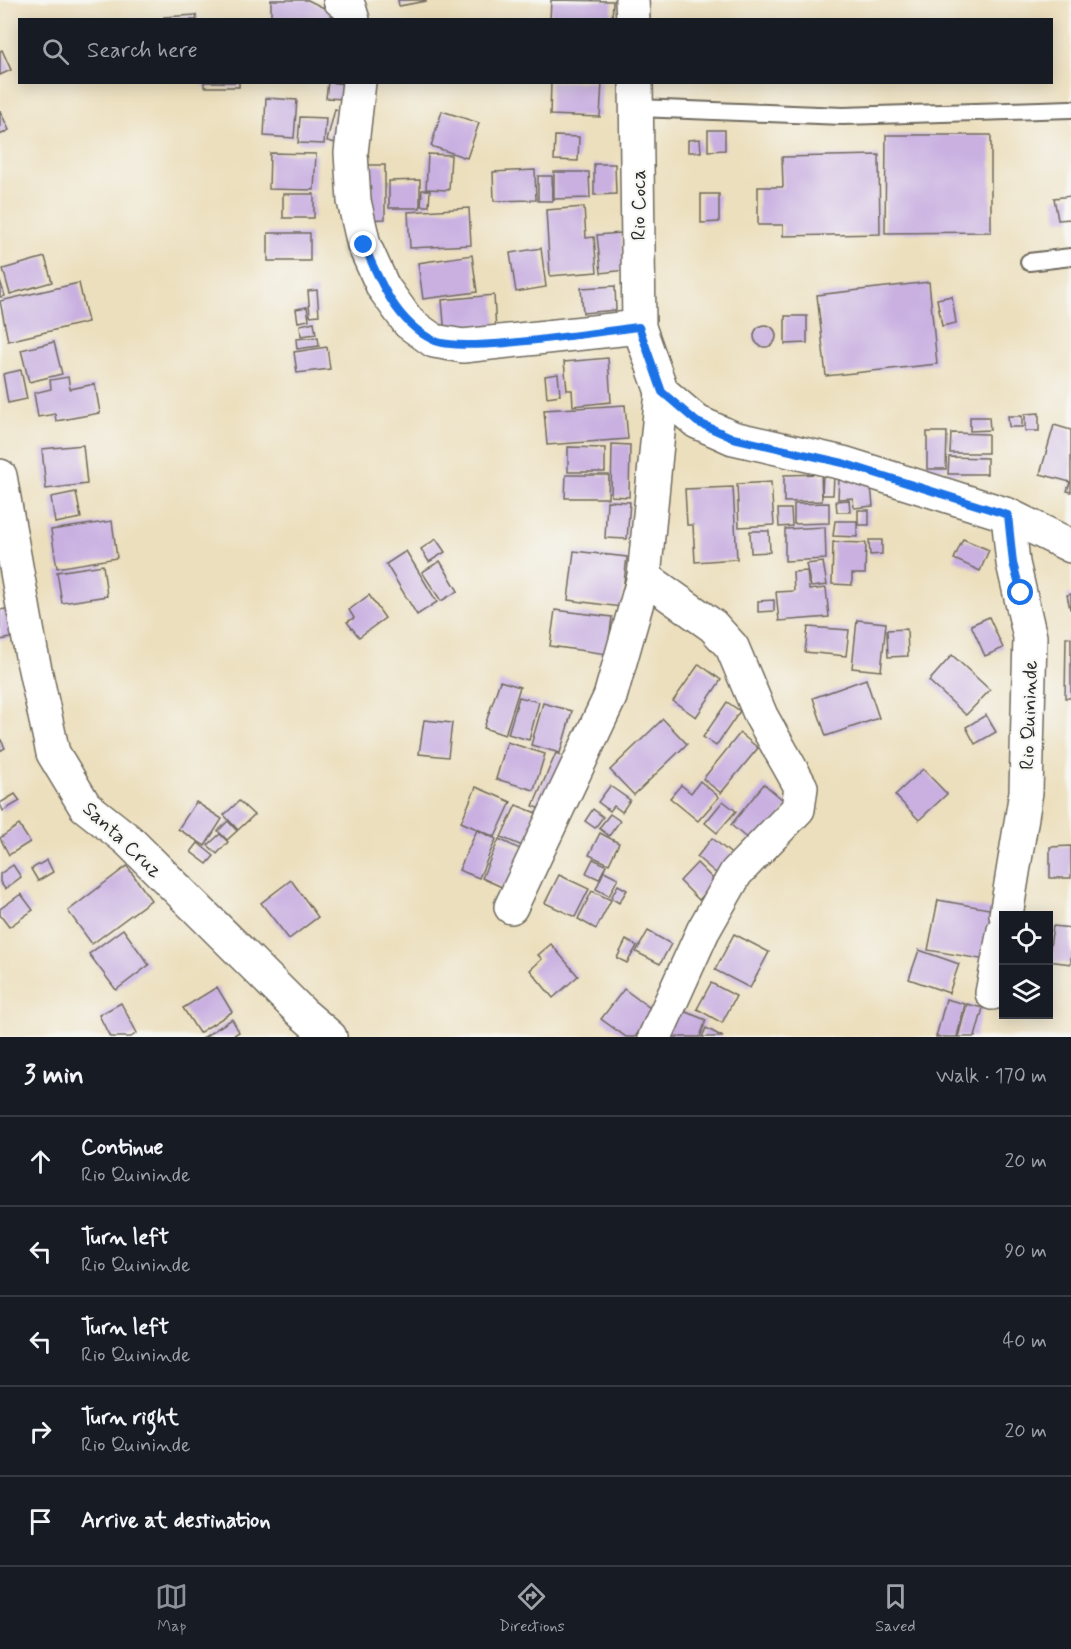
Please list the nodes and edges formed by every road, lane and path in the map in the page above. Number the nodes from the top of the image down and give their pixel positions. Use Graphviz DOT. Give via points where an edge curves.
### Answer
graph roads {
  1 [pos="340,0"];
  2 [pos="632,0"];
  3 [pos="352,18"];
  4 [pos="633,18"];
  5 [pos="359,84"];
  6 [pos="637,95"];
  7 [pos="1071,109"];
  8 [pos="1071,257"];
  9 [pos="1029,262"];
  10 [pos="639,327"];
  11 [pos="662,392"];
  12 [pos="0,476"];
  13 [pos="1008,515"];
  14 [pos="1071,546"];
  15 [pos="644,577"];
  16 [pos="511,908"];
  17 [pos="1007,911"];
  18 [pos="999,956"];
  19 [pos="992,993"];
  20 [pos="330,1037"];
  21 [pos="655,1037"];
  1 -- 3 [label="street" via="349,7"];
  2 -- 4 [label="street"];
  5 -- 10 [label="street" via="351,153 354,201 364,245 383,287 409,323 434,341 463,346"];
  6 -- 7 [label="lane" via="843,116"];
  6 -- 10 [label="street, Rio Coca"];
  8 -- 9 [label="lane"];
  10 -- 11 [label="street"];
  11 -- 13 [label="street" via="697,422 733,438 843,463"];
  11 -- 15 [label="street"];
  12 -- 20 [label="street, Santa Cruz" via="53,753 85,806 128,840"];
  13 -- 14 [label="street"];
  13 -- 17 [label="street, Rio Quininde" via="1013,563 1030,637 1026,792"];
  15 -- 16 [label="street" via="610,697"];
  15 -- 21 [label="street" via="713,626 732,647 761,716 801,787 798,809 736,873 704,931"];
  18 -- 19 [label="street"];
}
